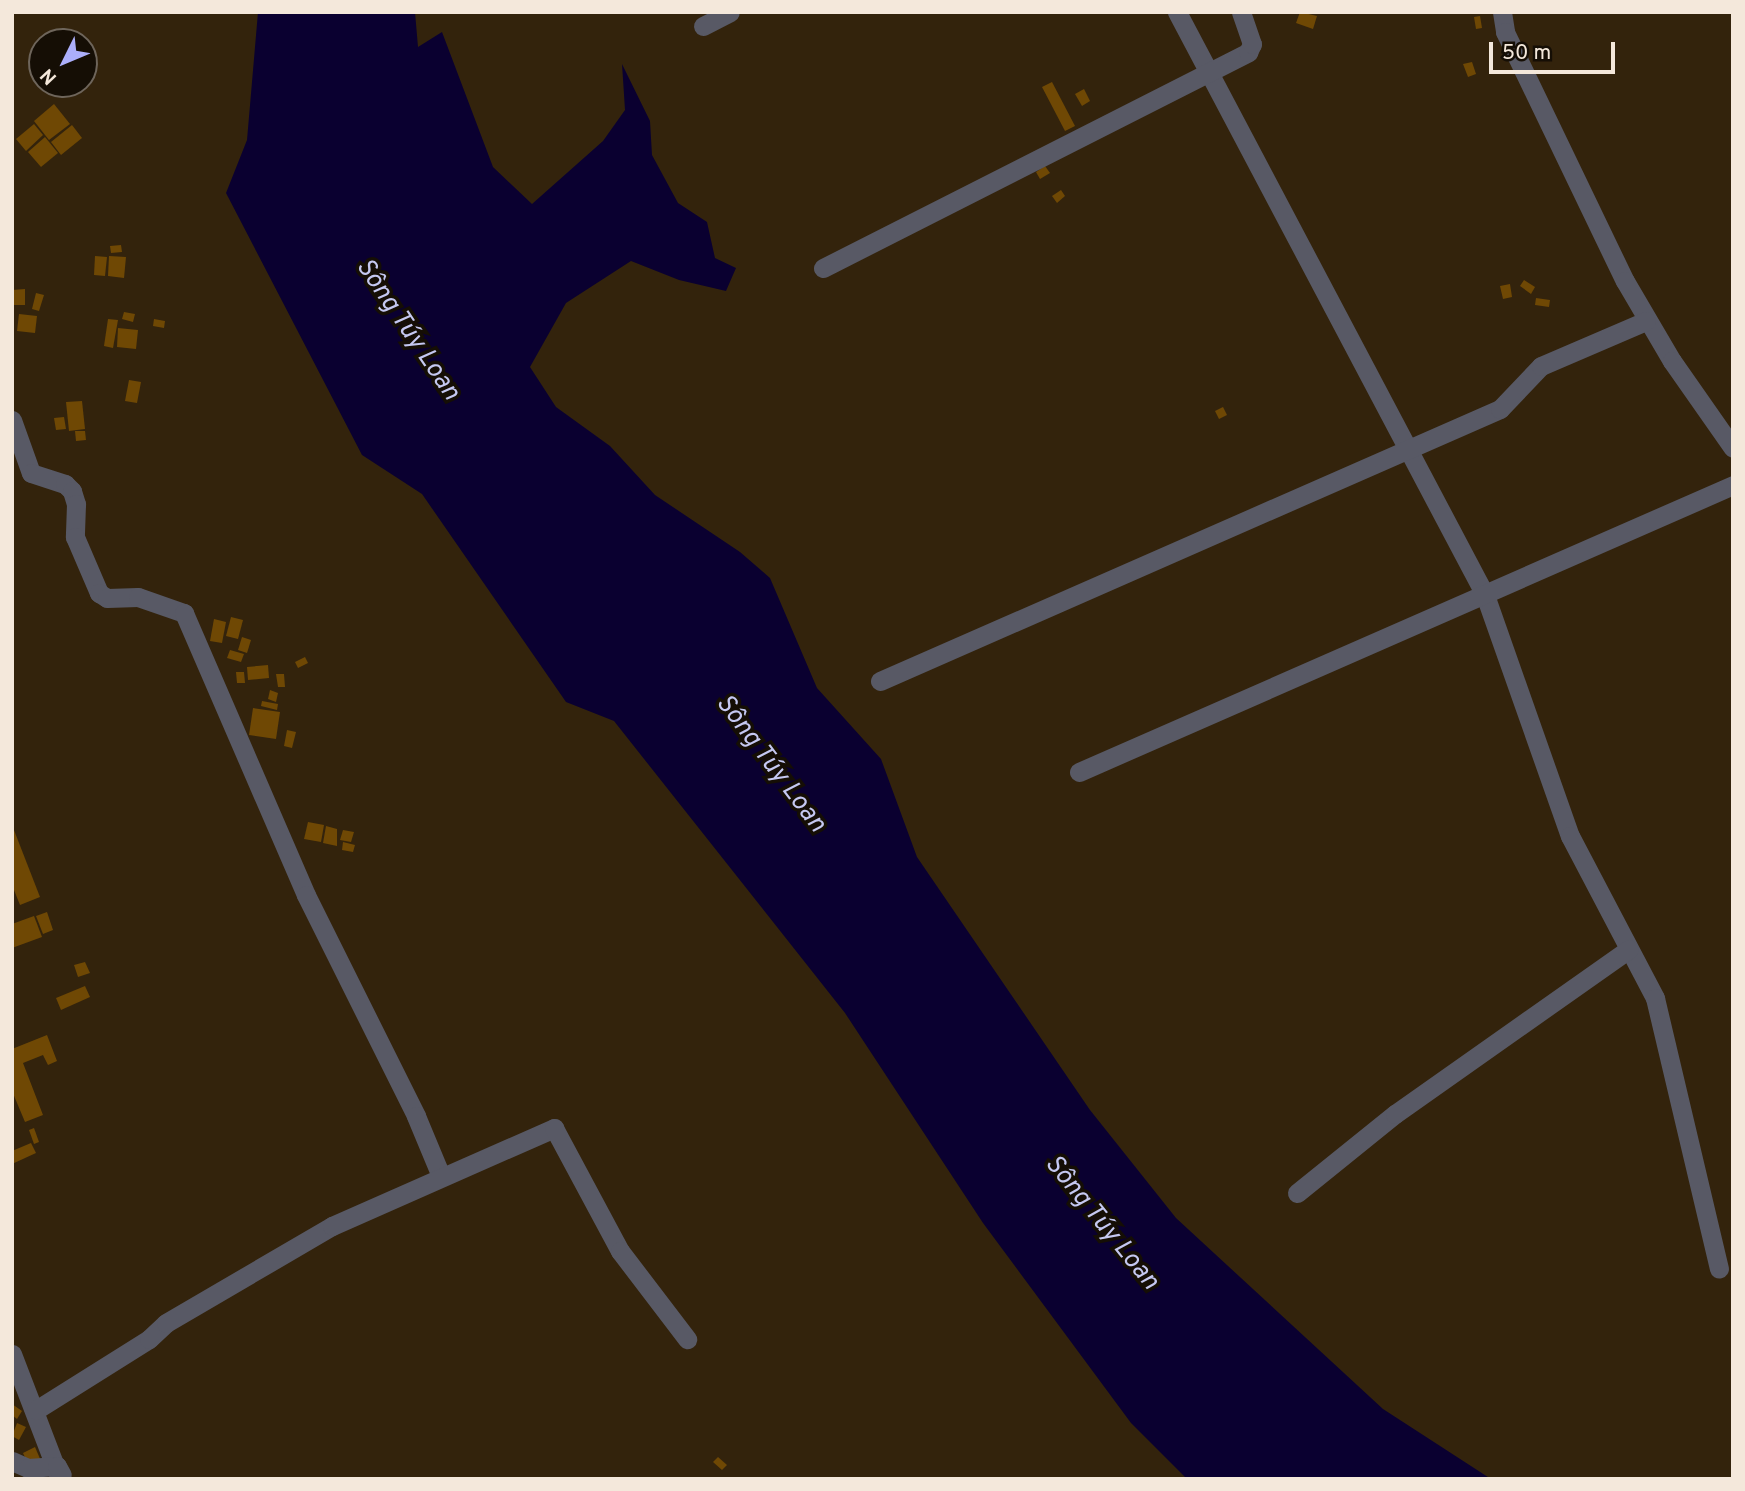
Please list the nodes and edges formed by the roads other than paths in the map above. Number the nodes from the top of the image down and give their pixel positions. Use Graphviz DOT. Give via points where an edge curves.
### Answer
graph roads {
  1 [pos="730,12"];
  2 [pos="1177,12"];
  3 [pos="1241,12"];
  4 [pos="1502,12"];
  5 [pos="703,26"];
  6 [pos="1209,74"];
  7 [pos="823,268"];
  8 [pos="1646,321"];
  9 [pos="12,420"];
  10 [pos="1733,448"];
  11 [pos="1410,449"];
  12 [pos="1733,485"];
  13 [pos="1485,595"];
  14 [pos="880,681"];
  15 [pos="1079,772"];
  16 [pos="1629,949"];
  17 [pos="441,1176"];
  18 [pos="1297,1193"];
  19 [pos="1718,1269"];
  20 [pos="687,1339"];
  21 [pos="12,1354"];
  22 [pos="36,1410"];
  23 [pos="12,1461"];
  24 [pos="60,1475"];
  1 -- 5 [label="street"];
  2 -- 6 [label="street"];
  3 -- 6 [label="street" via="1252,47"];
  4 -- 8 [label="street" via="1505,32"];
  6 -- 7 [label="street"];
  6 -- 11 [label="street"];
  8 -- 10 [label="street"];
  8 -- 11 [label="street" via="1553,359 1500,409"];
  9 -- 17 [label="street" via="31,473 65,484 72,491 75,537 99,593 107,598 138,597 184,613 306,895"];
  11 -- 13 [label="street"];
  11 -- 14 [label="street"];
  12 -- 13 [label="street"];
  13 -- 15 [label="street"];
  13 -- 16 [label="street" via="1570,836"];
  16 -- 18 [label="street" via="1395,1114"];
  16 -- 19 [label="street" via="1655,998 1667,1034 1692,1171"];
  17 -- 20 [label="street" via="550,1128 559,1130 620,1251"];
  17 -- 22 [label="street" via="332,1226 276,1258 166,1323 149,1339"];
  21 -- 22 [label="street"];
  22 -- 24 [label="street"];
  23 -- 24 [label="street"];
}
